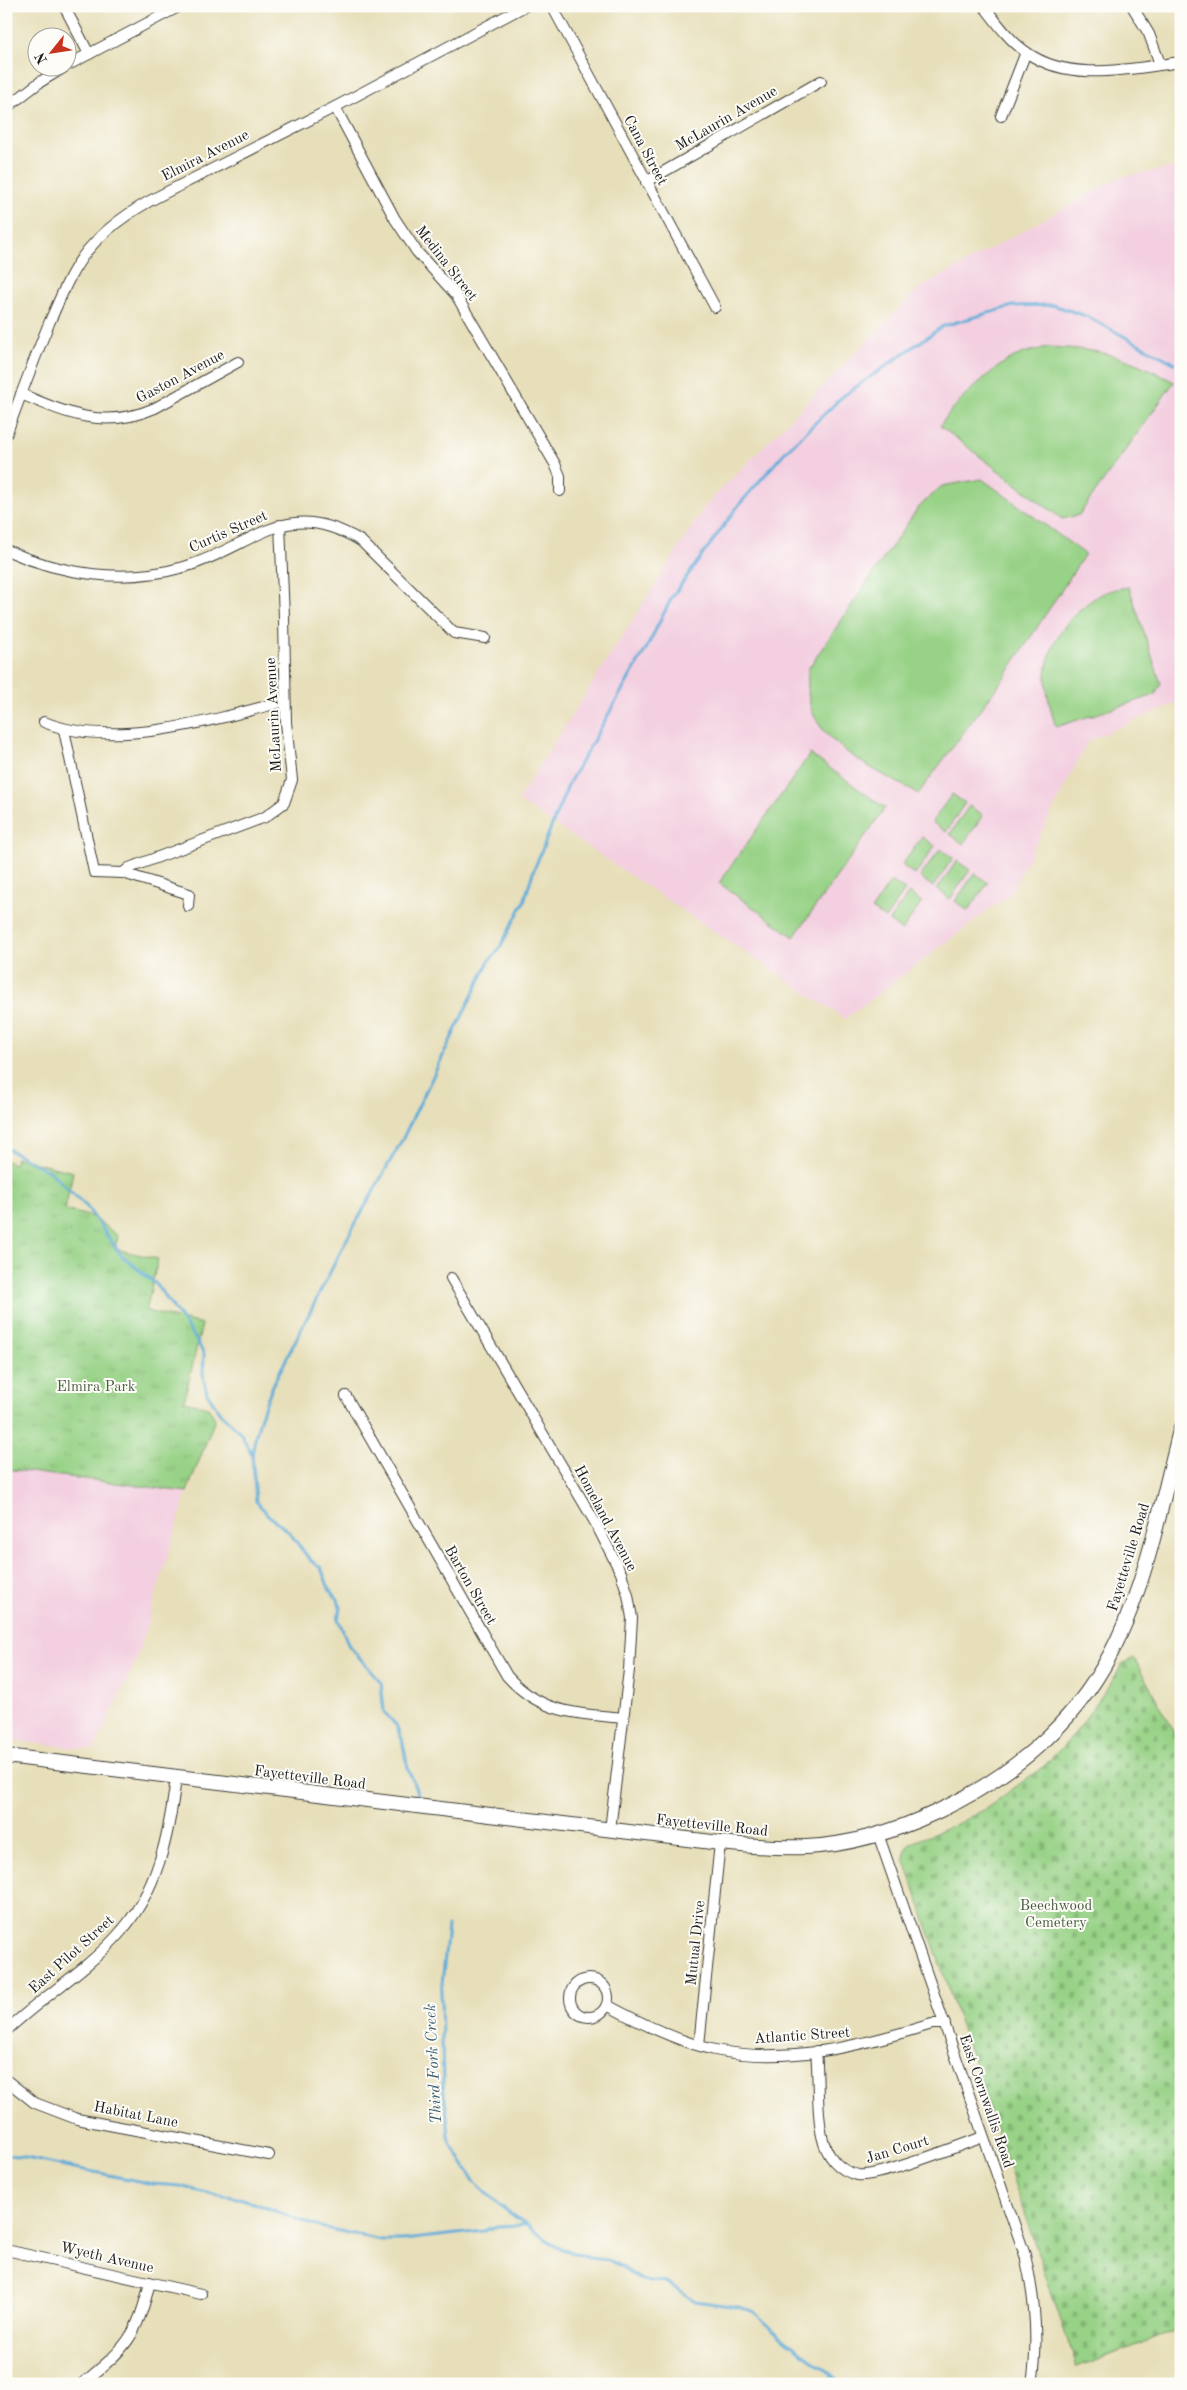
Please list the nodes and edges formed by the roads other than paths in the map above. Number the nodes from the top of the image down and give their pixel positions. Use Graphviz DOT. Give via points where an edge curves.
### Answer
graph roads {
  1 [pos="64,6"];
  2 [pos="180,6"];
  3 [pos="525,6"];
  4 [pos="552,6"];
  5 [pos="984,6"];
  6 [pos="1132,6"];
  7 [pos="1026,52"];
  8 [pos="89,54"];
  9 [pos="78,60"];
  10 [pos="1181,62"];
  11 [pos="1160,64"];
  12 [pos="47,78"];
  13 [pos="821,81"];
  14 [pos="335,107"];
  15 [pos="6,108"];
  16 [pos="1000,116"];
  17 [pos="646,182"];
  18 [pos="715,307"];
  19 [pos="238,362"];
  20 [pos="21,394"];
  21 [pos="6,435"];
  22 [pos="560,491"];
  23 [pos="280,525"];
  24 [pos="6,550"];
  25 [pos="485,638"];
  26 [pos="285,701"];
  27 [pos="44,722"];
  28 [pos="64,730"];
  29 [pos="123,873"];
  30 [pos="188,906"];
  31 [pos="451,1278"];
  32 [pos="346,1396"];
  33 [pos="1180,1437"];
  34 [pos="623,1718"];
  35 [pos="6,1756"];
  36 [pos="176,1778"];
  37 [pos="610,1830"];
  38 [pos="878,1834"];
  39 [pos="720,1843"];
  40 [pos="607,2005"];
  41 [pos="945,2024"];
  42 [pos="6,2031"];
  43 [pos="699,2045"];
  44 [pos="816,2051"];
  45 [pos="6,2080"];
  46 [pos="983,2137"];
  47 [pos="269,2155"];
  48 [pos="6,2250"];
  49 [pos="150,2282"];
  50 [pos="201,2294"];
  51 [pos="82,2384"];
  52 [pos="1032,2384"];
  1 -- 8 [label="street"];
  2 -- 8 [label="street"];
  3 -- 14 [label="street, Elmira Avenue"];
  4 -- 17 [label="street, Cana Street"];
  5 -- 7 [label="street" via="1006,34"];
  6 -- 11 [label="street" via="1149,34"];
  7 -- 11 [label="street" via="1051,64 1089,71"];
  7 -- 16 [label="street"];
  8 -- 9 [label="street"];
  10 -- 11 [label="street"];
  12 -- 15 [label="street"];
  13 -- 17 [label="street, McLaurin Avenue"];
  14 -- 20 [label="street, Elmira Avenue" via="159,196 105,232 80,260 66,283"];
  14 -- 22 [label="street, Medina Street" via="405,236 456,295 478,330 555,464 560,476"];
  17 -- 18 [label="street, Cana Street"];
  19 -- 20 [label="street, Gaston Avenue" via="155,408 121,419 102,420 76,415"];
  20 -- 21 [label="street, Elmira Avenue"];
  23 -- 24 [label="street, Curtis Street" via="185,567 116,577 71,571"];
  23 -- 25 [label="street, Curtis Street" via="302,522 343,530 378,556 454,633"];
  23 -- 26 [label="street, McLaurin Avenue"];
  26 -- 28 [label="street" via="183,726 127,733"];
  26 -- 29 [label="street, McLaurin Avenue" via="292,780 287,797 279,808 256,821"];
  27 -- 28 [label="street"];
  28 -- 29 [label="street" via="94,872"];
  29 -- 30 [label="street" via="189,894"];
  31 -- 34 [label="street, Homeland Avenue" via="596,1524 621,1573 632,1618"];
  32 -- 34 [label="street, Barton Street" via="507,1676 528,1696 550,1707"];
  33 -- 38 [label="main road, Fayetteville Road" via="1132,1605 1117,1641 1074,1708 1028,1754 981,1788 921,1818"];
  34 -- 37 [label="street, Homeland Avenue"];
  35 -- 36 [label="main road, Fayetteville Road"];
  36 -- 37 [label="main road, Fayetteville Road"];
  36 -- 42 [label="street, East Pilot Street" via="170,1826 162,1856 148,1892 134,1916 99,1954"];
  37 -- 39 [label="main road, Fayetteville Road"];
  38 -- 39 [label="main road, Fayetteville Road" via="806,1847"];
  38 -- 41 [label="street, East Cornwallis Road"];
  39 -- 43 [label="street, Mutual Drive"];
  40 -- 43 [label="street, Atlantic Street"];
  41 -- 44 [label="street, Atlantic Street" via="932,2024 846,2048"];
  41 -- 46 [label="street, East Cornwallis Road"];
  43 -- 44 [label="street, Atlantic Street" via="745,2054"];
  44 -- 46 [label="street, Jan Court" via="826,2151 847,2172 861,2176 880,2172"];
  45 -- 47 [label="street, Habitat Lane" via="35,2102 77,2119"];
  46 -- 52 [label="street, East Cornwallis Road" via="1029,2272 1037,2328"];
  48 -- 49 [label="street, Wyeth Avenue"];
  49 -- 50 [label="street, Wyeth Avenue"];
  49 -- 51 [label="street" via="133,2334 115,2356"];
}
